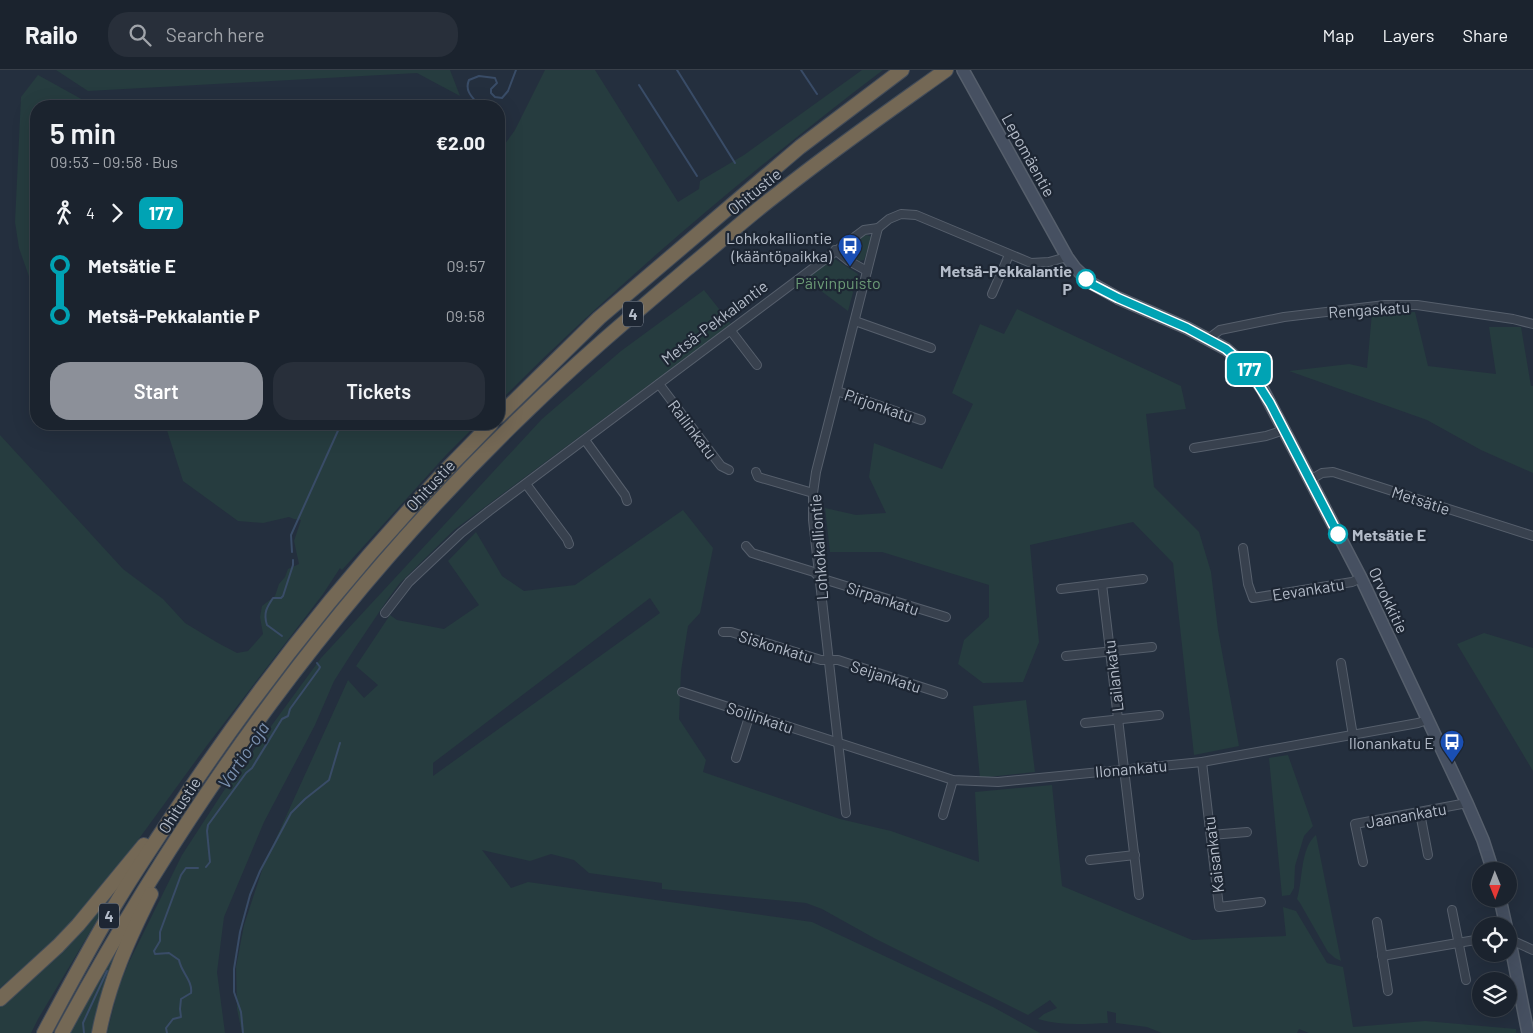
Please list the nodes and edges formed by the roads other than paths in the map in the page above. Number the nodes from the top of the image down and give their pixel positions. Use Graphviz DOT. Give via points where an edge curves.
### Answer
graph roads {
  1 [pos="902,70"];
  2 [pos="946,70"];
  3 [pos="963,70"];
  4 [pos="878,228"];
  5 [pos="835,250"];
  6 [pos="1009,255"];
  7 [pos="1067,257"];
  8 [pos="868,271"];
  9 [pos="992,294"];
  10 [pos="856,321"];
  11 [pos="1533,324"];
  12 [pos="731,331"];
  13 [pos="1208,339"];
  14 [pos="931,348"];
  15 [pos="757,365"];
  16 [pos="659,384"];
  17 [pos="837,391"];
  18 [pos="505,410"];
  19 [pos="921,420"];
  20 [pos="485,430"];
  21 [pos="1284,430"];
  22 [pos="585,440"];
  23 [pos="1194,448"];
  24 [pos="729,470"];
  25 [pos="756,472"];
  26 [pos="1310,480"];
  27 [pos="526,484"];
  28 [pos="812,493"];
  29 [pos="627,501"];
  30 [pos="1533,536"];
  31 [pos="569,544"];
  32 [pos="746,546"];
  33 [pos="1243,548"];
  34 [pos="820,578"];
  35 [pos="1361,578"];
  36 [pos="1143,579"];
  37 [pos="1102,584"];
  38 [pos="1061,589"];
  39 [pos="386,613"];
  40 [pos="946,617"];
  41 [pos="723,632"];
  42 [pos="1152,647"];
  43 [pos="1110,652"];
  44 [pos="1066,656"];
  45 [pos="828,660"];
  46 [pos="1341,663"];
  47 [pos="682,692"];
  48 [pos="943,694"];
  49 [pos="750,714"];
  50 [pos="1159,715"];
  51 [pos="1119,720"];
  52 [pos="1427,720"];
  53 [pos="1085,723"];
  54 [pos="1353,736"];
  55 [pos="839,743"];
  56 [pos="736,758"];
  57 [pos="1202,762"];
  58 [pos="1124,769"];
  59 [pos="953,780"];
  60 [pos="181,803"];
  61 [pos="1467,803"];
  62 [pos="846,813"];
  63 [pos="1420,813"];
  64 [pos="943,815"];
  65 [pos="192,816"];
  66 [pos="1247,832"];
  67 [pos="1211,835"];
  68 [pos="1135,855"];
  69 [pos="1428,855"];
  70 [pos="1090,860"];
  71 [pos="1364,862"];
  72 [pos="1490,862"];
  73 [pos="1139,895"];
  74 [pos="1260,902"];
  75 [pos="1452,910"];
  76 [pos="1377,922"];
  77 [pos="1472,941"];
  78 [pos="1517,942"];
  79 [pos="1458,943"];
  80 [pos="1533,950"];
  81 [pos="1382,956"];
  82 [pos="1514,962"];
  83 [pos="1466,980"];
  84 [pos="1388,991"];
  85 [pos="0,999"];
  86 [pos="44,1033"];
  87 [pos="62,1033"];
  88 [pos="99,1033"];
  89 [pos="1528,1033"];
  1 -- 18 [label="highway, Ohitustie / 4" via="800,147 607,312"];
  2 -- 65 [label="highway, Ohitustie / 4" via="779,192 604,339 528,409 450,488 354,596 277,693"];
  3 -- 7 [label="street, Lepomäentie"];
  4 -- 5 [label="street, Metsä-Pekkalantie" via="864,230"];
  4 -- 6 [label="street, Metsä-Pekkalantie" via="889,218 901,214 916,215"];
  4 -- 8 [label="street, Lohkokalliontie"];
  5 -- 8 [label="street"];
  5 -- 12 [label="street, Metsä-Pekkalantie"];
  6 -- 7 [label="street, Metsä-Pekkalantie" via="1031,263"];
  6 -- 9 [label="street"];
  7 -- 13 [label="street" via="1091,284"];
  8 -- 10 [label="street, Lohkokalliontie"];
  10 -- 14 [label="street"];
  10 -- 17 [label="street, Lohkokalliontie"];
  11 -- 13 [label="street, Rengaskatu" via="1417,305 1386,305 1275,319 1220,330"];
  12 -- 15 [label="street"];
  12 -- 16 [label="street, Metsä-Pekkalantie"];
  13 -- 21 [label="street, Orvokkitie" via="1248,368"];
  16 -- 22 [label="street, Metsä-Pekkalantie"];
  16 -- 24 [label="street, Railinkatu" via="721,466"];
  17 -- 19 [label="street, Pirjonkatu"];
  17 -- 28 [label="street, Lohkokalliontie"];
  20 -- 60 [label="highway, Ohitustie / 4" via="340,586 257,693"];
  21 -- 23 [label="street"];
  21 -- 26 [label="street, Orvokkitie"];
  22 -- 27 [label="street, Metsä-Pekkalantie"];
  22 -- 29 [label="street"];
  25 -- 28 [label="street" via="758,477"];
  26 -- 30 [label="street, Metsätie" via="1322,473 1333,472"];
  26 -- 35 [label="street, Orvokkitie"];
  27 -- 31 [label="street"];
  27 -- 39 [label="street, Metsä-Pekkalantie" via="461,533 409,582"];
  28 -- 34 [label="street, Lohkokalliontie"];
  32 -- 34 [label="street, Sirpankatu" via="752,553 814,572"];
  33 -- 35 [label="street, Eevankatu" via="1253,598"];
  34 -- 40 [label="street, Sirpankatu"];
  34 -- 45 [label="street, Lohkokalliontie"];
  35 -- 52 [label="street, Orvokkitie"];
  36 -- 37 [label="street"];
  37 -- 38 [label="street"];
  37 -- 43 [label="street, Lailankatu"];
  41 -- 45 [label="street, Siskonkatu"];
  42 -- 43 [label="street"];
  43 -- 44 [label="street"];
  43 -- 51 [label="street, Lailankatu"];
  45 -- 48 [label="street, Seijankatu" via="838,660"];
  45 -- 55 [label="street, Lohkokalliontie"];
  46 -- 54 [label="street"];
  47 -- 49 [label="street, Soilinkatu"];
  49 -- 55 [label="street, Soilinkatu"];
  49 -- 56 [label="street"];
  50 -- 51 [label="street"];
  51 -- 53 [label="street"];
  51 -- 58 [label="street, Lailankatu"];
  52 -- 54 [label="street, Ilonankatu"];
  52 -- 61 [label="street, Orvokkitie"];
  54 -- 57 [label="street, Ilonankatu"];
  55 -- 59 [label="street, Ilonankatu"];
  55 -- 62 [label="street, Lohkokalliontie"];
  57 -- 58 [label="street, Ilonankatu"];
  57 -- 67 [label="street, Kaisankatu"];
  58 -- 59 [label="street, Ilonankatu" via="998,782"];
  58 -- 68 [label="street, Lailankatu"];
  59 -- 64 [label="street"];
  60 -- 85 [label="highway" via="78,926"];
  60 -- 86 [label="highway, Ohitustie / 4" via="118,900"];
  61 -- 63 [label="street, Jaanankatu"];
  61 -- 72 [label="street, Orvokkitie"];
  63 -- 69 [label="street"];
  63 -- 71 [label="street, Jaanankatu" via="1355,824"];
  65 -- 87 [label="highway, Ohitustie / 4" via="120,927"];
  65 -- 88 [label="highway" via="124,950"];
  66 -- 67 [label="street"];
  67 -- 74 [label="street, Kaisankatu" via="1219,908"];
  68 -- 70 [label="street"];
  68 -- 73 [label="street, Lailankatu"];
  75 -- 79 [label="street"];
  76 -- 81 [label="street"];
  77 -- 79 [label="street"];
  78 -- 80 [label="street"];
  79 -- 81 [label="street"];
  79 -- 83 [label="street"];
  81 -- 84 [label="street"];
  82 -- 89 [label="street"];
}
